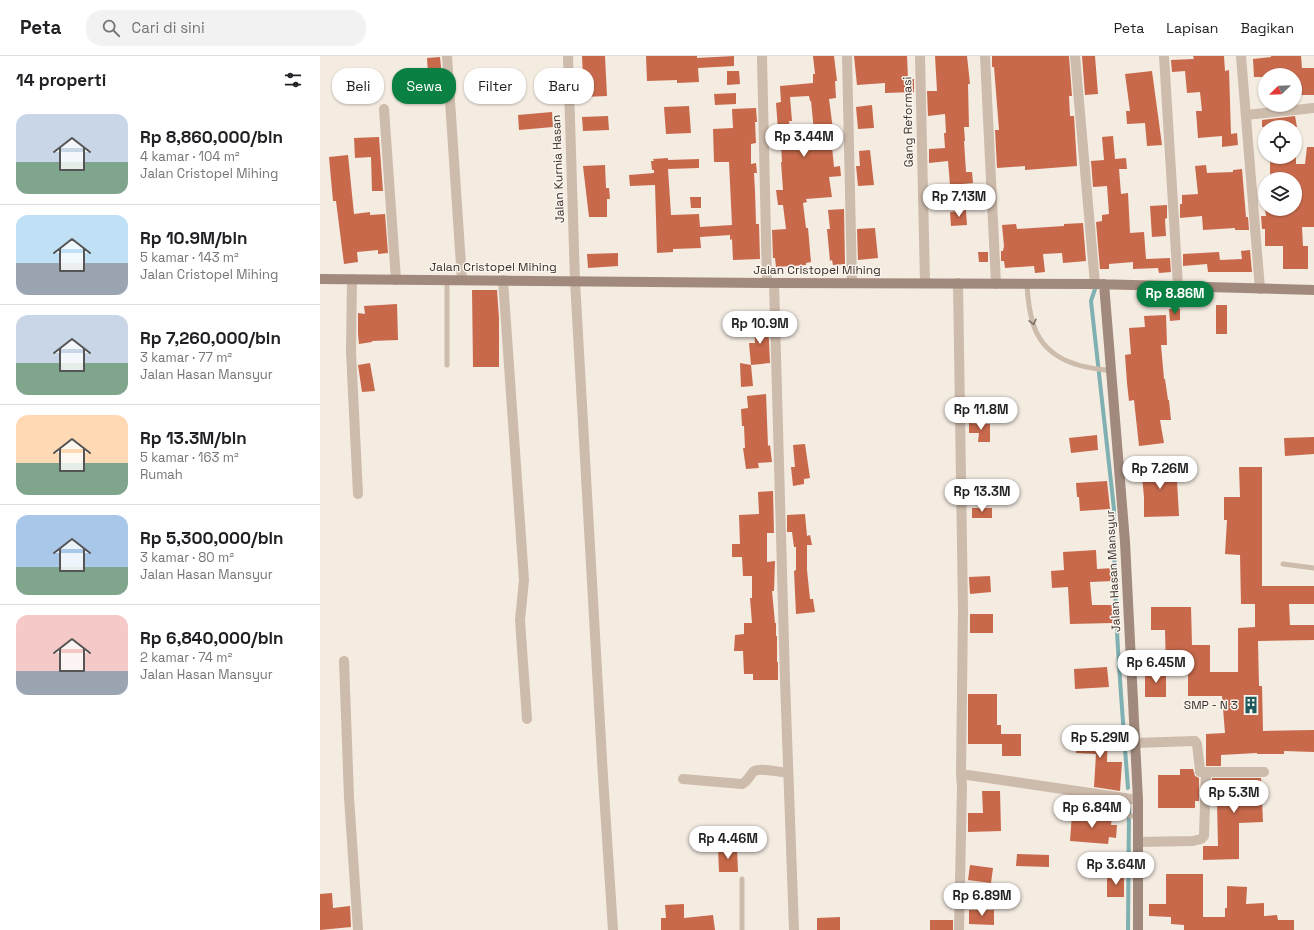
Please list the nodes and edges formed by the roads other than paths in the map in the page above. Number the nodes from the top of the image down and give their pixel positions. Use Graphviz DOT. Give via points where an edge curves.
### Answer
graph roads {
  1 [pos="447,56"];
  2 [pos="568,56"];
  3 [pos="762,56"];
  4 [pos="847,56"];
  5 [pos="920,56"];
  6 [pos="985,56"];
  7 [pos="1075,56"];
  8 [pos="1164,56"];
  9 [pos="1241,56"];
  10 [pos="384,108"];
  11 [pos="1314,108"];
  12 [pos="1246,115"];
  13 [pos="320,279"];
  14 [pos="352,279"];
  15 [pos="396,280"];
  16 [pos="447,280"];
  17 [pos="462,280"];
  18 [pos="503,280"];
  19 [pos="575,281"];
  20 [pos="770,283"];
  21 [pos="852,283"];
  22 [pos="925,283"];
  23 [pos="958,283"];
  24 [pos="996,284"];
  25 [pos="1027,284"];
  26 [pos="1099,284"];
  27 [pos="1178,286"];
  28 [pos="1260,289"];
  29 [pos="1314,290"];
  30 [pos="447,365"];
  31 [pos="1112,371"];
  32 [pos="358,494"];
  33 [pos="1283,564"];
  34 [pos="1314,568"];
  35 [pos="344,661"];
  36 [pos="527,719"];
  37 [pos="1135,743"];
  38 [pos="1206,772"];
  39 [pos="1264,772"];
  40 [pos="788,773"];
  41 [pos="961,774"];
  42 [pos="684,779"];
  43 [pos="1138,800"];
  44 [pos="1088,809"];
  45 [pos="1138,817"];
  46 [pos="1138,842"];
  47 [pos="742,879"];
  48 [pos="358,930"];
  49 [pos="613,930"];
  50 [pos="742,930"];
  51 [pos="794,930"];
  52 [pos="959,930"];
  53 [pos="1138,930"];
  1 -- 17 [label="street"];
  2 -- 19 [label="street, Jalan Kurnia Hasan"];
  3 -- 20 [label="street"];
  4 -- 21 [label="street"];
  5 -- 22 [label="street, Gang Reformasi"];
  6 -- 24 [label="street"];
  7 -- 26 [label="street"];
  8 -- 27 [label="street"];
  9 -- 12 [label="street"];
  10 -- 15 [label="street"];
  11 -- 12 [label="street"];
  12 -- 28 [label="street"];
  13 -- 14 [label="street, Jalan Cristopel Mihing"];
  14 -- 15 [label="street, Jalan Cristopel Mihing"];
  14 -- 32 [label="street" via="351,352"];
  15 -- 16 [label="street, Jalan Cristopel Mihing"];
  16 -- 17 [label="street, Jalan Cristopel Mihing"];
  16 -- 30 [label="lane"];
  17 -- 18 [label="street, Jalan Cristopel Mihing"];
  18 -- 19 [label="street, Jalan Cristopel Mihing"];
  18 -- 36 [label="street" via="524,580 520,620"];
  19 -- 20 [label="street, Jalan Cristopel Mihing"];
  19 -- 49 [label="street, Jalan Kurnia Hasan"];
  20 -- 21 [label="street, Jalan Cristopel Mihing"];
  20 -- 40 [label="street"];
  21 -- 22 [label="street, Jalan Cristopel Mihing"];
  22 -- 23 [label="street, Jalan Cristopel Mihing"];
  23 -- 24 [label="street, Jalan Cristopel Mihing"];
  23 -- 41 [label="street" via="963,610"];
  24 -- 25 [label="street, Jalan Cristopel Mihing"];
  25 -- 26 [label="street, Jalan Cristopel Mihing"];
  25 -- 31 [label="lane, one-way" via="1028,303 1035,331 1045,346 1058,357 1076,365"];
  26 -- 27 [label="street, Jalan Cristopel Mihing"];
  26 -- 31 [label="street, Jalan Hasan Mansyur"];
  27 -- 28 [label="street, Jalan Cristopel Mihing"];
  28 -- 29 [label="street, Jalan Cristopel Mihing"];
  31 -- 37 [label="street, Jalan Hasan Mansyur" via="1125,542"];
  33 -- 34 [label="lane"];
  35 -- 48 [label="street" via="349,797"];
  37 -- 38 [label="street" via="1195,741 1200,772"];
  37 -- 43 [label="street, Jalan Hasan Mansyur"];
  38 -- 39 [label="street"];
  38 -- 46 [label="street" via="1203,838 1194,841"];
  40 -- 42 [label="street" via="756,770 742,784"];
  40 -- 51 [label="street"];
  41 -- 43 [label="street"];
  41 -- 52 [label="street"];
  43 -- 45 [label="street, Jalan Hasan Mansyur"];
  44 -- 45 [label="lane"];
  45 -- 46 [label="street, Jalan Hasan Mansyur"];
  46 -- 53 [label="street, Jalan Hasan Mansyur"];
  47 -- 50 [label="lane"];
}
